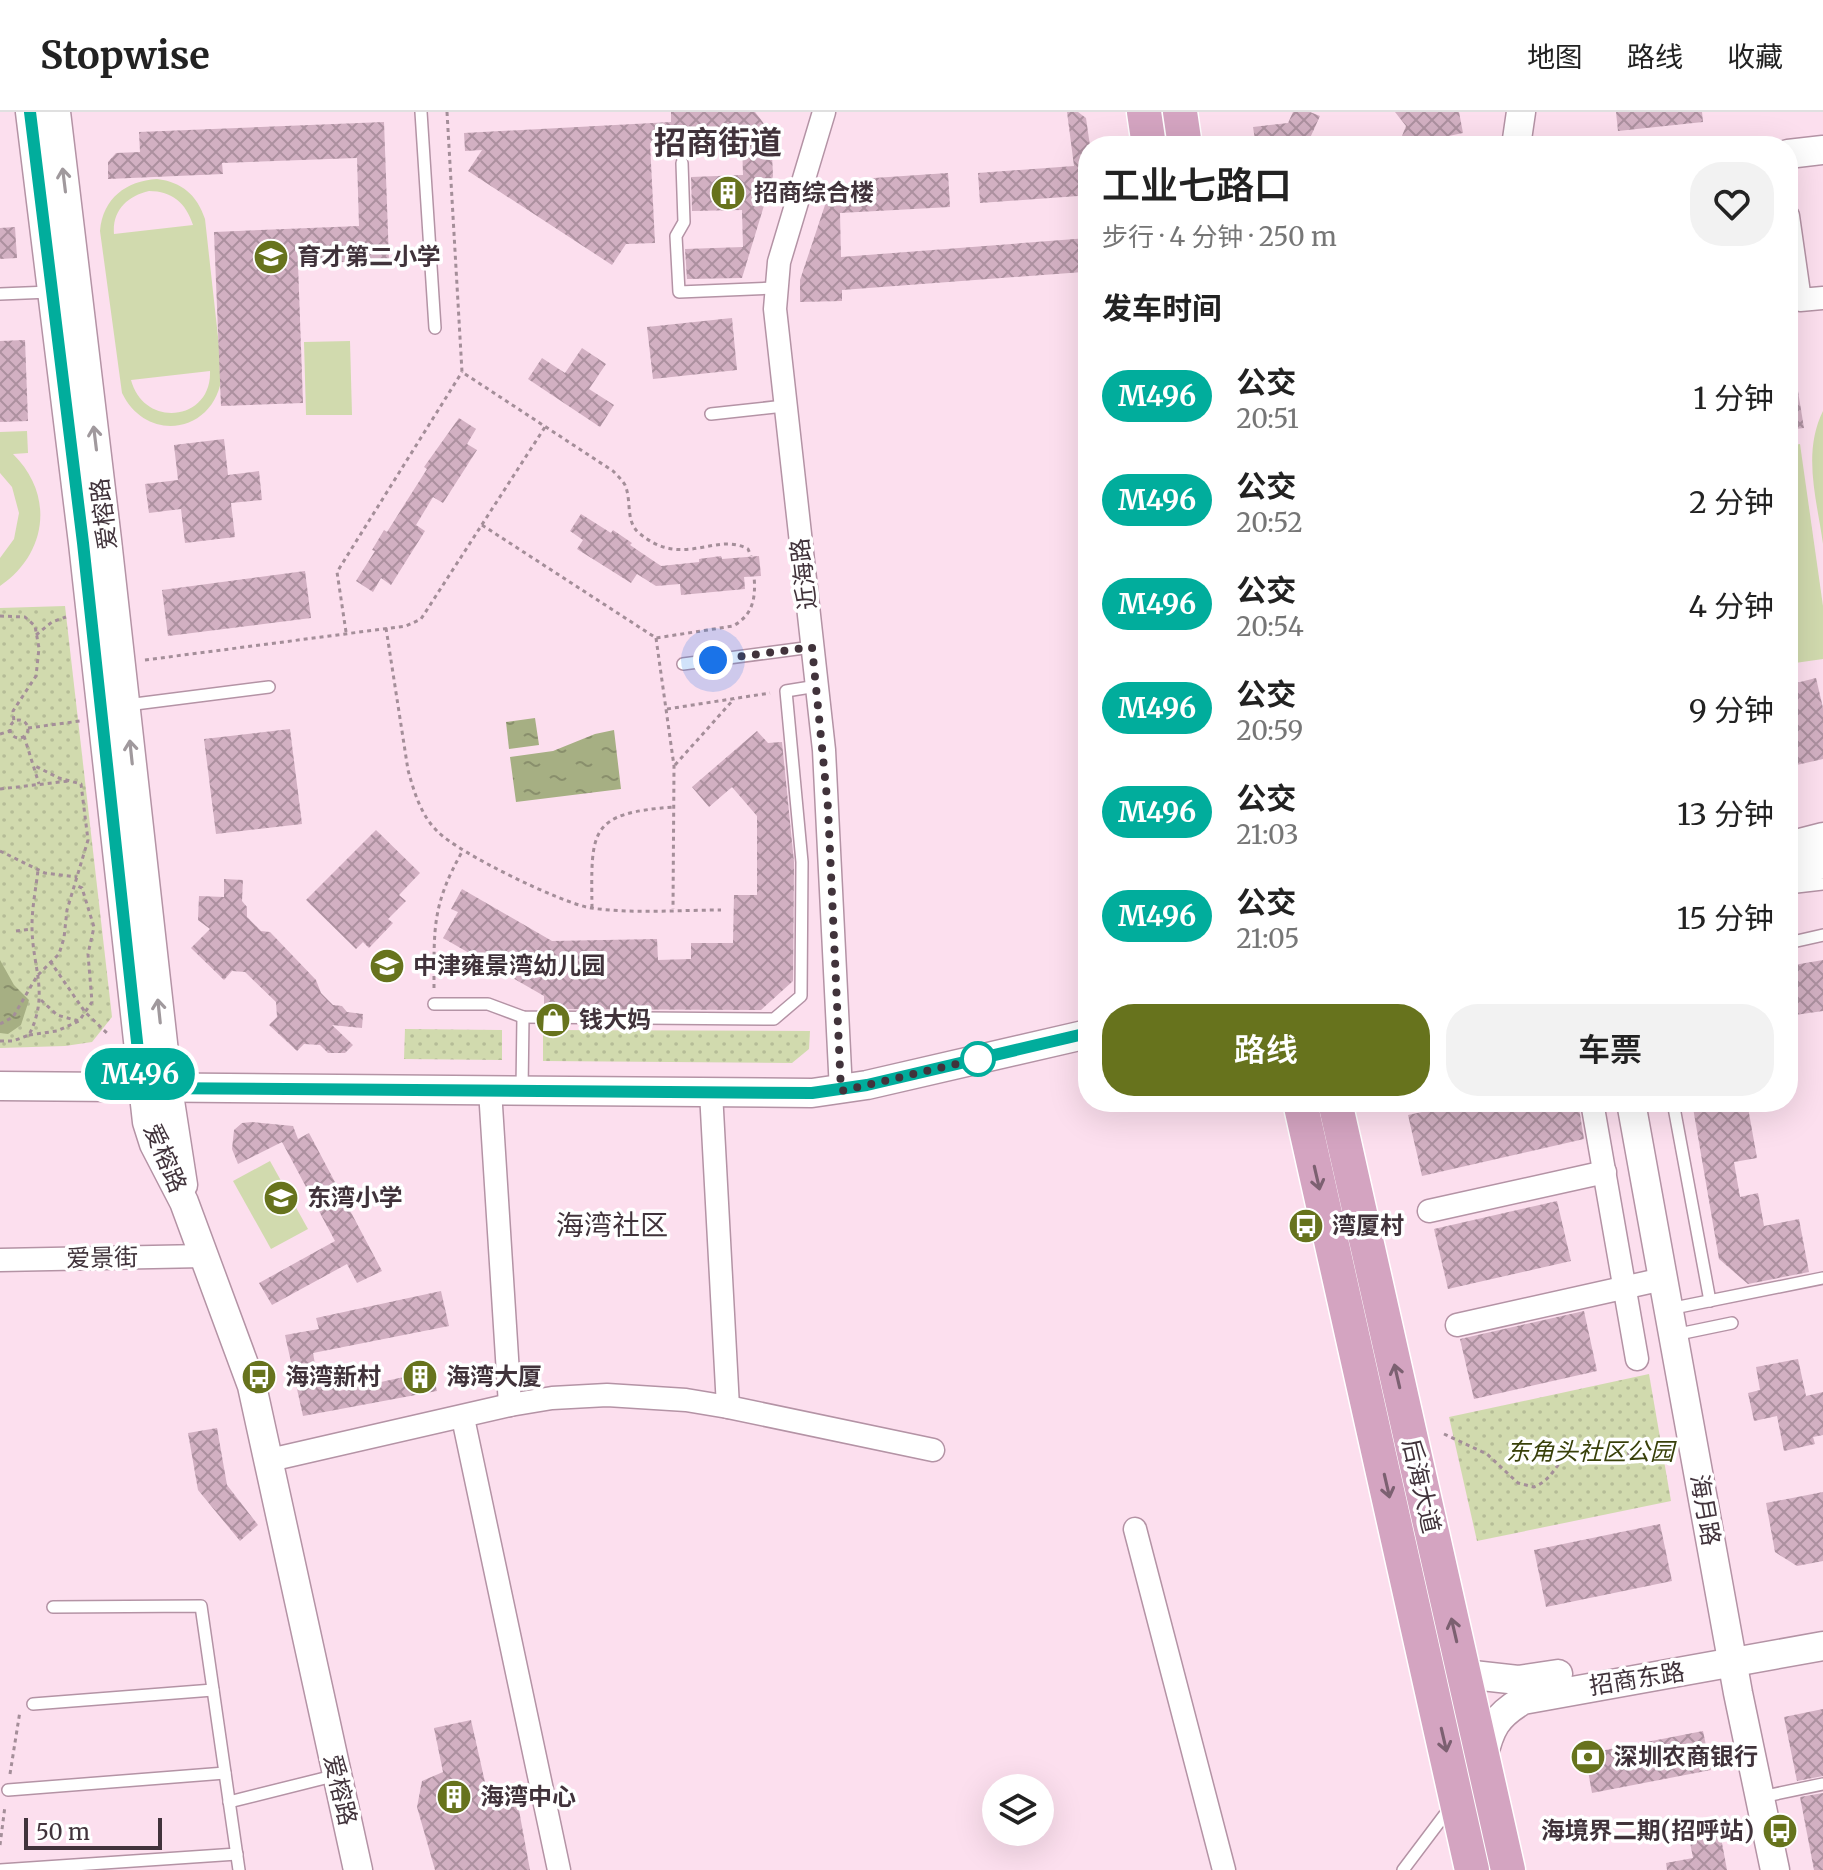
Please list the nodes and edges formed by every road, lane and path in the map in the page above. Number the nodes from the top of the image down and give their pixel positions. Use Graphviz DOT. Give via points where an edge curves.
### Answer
graph roads {
  1 [pos="30,112"];
  2 [pos="56,112"];
  3 [pos="421,112"];
  4 [pos="447,112"];
  5 [pos="824,112"];
  6 [pos="1129,112"];
  7 [pos="1144,112"];
  8 [pos="1180,112"];
  9 [pos="1521,112"];
  10 [pos="1143,136"];
  11 [pos="1148,136"];
  12 [pos="1184,136"];
  13 [pos="1517,136"];
  14 [pos="1823,150"];
  15 [pos="1798,153"];
  16 [pos="682,163"];
  17 [pos="1798,286"];
  18 [pos="775,288"];
  19 [pos="51,292"];
  20 [pos="0,294"];
  21 [pos="1823,298"];
  22 [pos="435,328"];
  23 [pos="462,372"];
  24 [pos="784,406"];
  25 [pos="711,414"];
  26 [pos="545,427"];
  27 [pos="481,525"];
  28 [pos="95,541"];
  29 [pos="751,556"];
  30 [pos="754,576"];
  31 [pos="0,616"];
  32 [pos="66,617"];
  33 [pos="386,628"];
  34 [pos="346,634"];
  35 [pos="36,635"];
  36 [pos="656,638"];
  37 [pos="812,647"];
  38 [pos="140,660"];
  39 [pos="683,664"];
  40 [pos="817,686"];
  41 [pos="269,687"];
  42 [pos="786,691"];
  43 [pos="734,699"];
  44 [pos="125,705"];
  45 [pos="667,709"];
  46 [pos="87,720"];
  47 [pos="14,722"];
  48 [pos="28,728"];
  49 [pos="10,731"];
  50 [pos="0,734"];
  51 [pos="24,736"];
  52 [pos="35,766"];
  53 [pos="674,766"];
  54 [pos="73,781"];
  55 [pos="39,784"];
  56 [pos="0,789"];
  57 [pos="674,807"];
  58 [pos="1823,837"];
  59 [pos="1798,843"];
  60 [pos="463,850"];
  61 [pos="0,851"];
  62 [pos="1823,864"];
  63 [pos="38,870"];
  64 [pos="1798,870"];
  65 [pos="77,877"];
  66 [pos="1823,884"];
  67 [pos="75,885"];
  68 [pos="1798,887"];
  69 [pos="592,908"];
  70 [pos="673,910"];
  71 [pos="721,910"];
  72 [pos="32,929"];
  73 [pos="16,931"];
  74 [pos="1823,935"];
  75 [pos="1798,941"];
  76 [pos="50,961"];
  77 [pos="37,976"];
  78 [pos="41,1000"];
  79 [pos="434,1004"];
  80 [pos="85,1012"];
  81 [pos="523,1017"];
  82 [pos="78,1021"];
  83 [pos="0,1024"];
  84 [pos="29,1035"];
  85 [pos="109,1035"];
  86 [pos="1078,1036"];
  87 [pos="0,1041"];
  88 [pos="0,1086"];
  89 [pos="155,1088"];
  90 [pos="490,1090"];
  91 [pos="522,1090"];
  92 [pos="841,1091"];
  93 [pos="711,1092"];
  94 [pos="1302,1112"];
  95 [pos="1337,1112"];
  96 [pos="1594,1112"];
  97 [pos="1633,1112"];
  98 [pos="1675,1112"];
  99 [pos="1605,1172"];
  100 [pos="1429,1211"];
  101 [pos="204,1256"];
  102 [pos="0,1260"];
  103 [pos="1823,1278"];
  104 [pos="1663,1279"];
  105 [pos="1625,1287"];
  106 [pos="1710,1301"];
  107 [pos="1671,1322"];
  108 [pos="1732,1323"];
  109 [pos="1457,1325"];
  110 [pos="1637,1359"];
  111 [pos="510,1405"];
  112 [pos="728,1407"];
  113 [pos="463,1418"];
  114 [pos="1444,1434"];
  115 [pos="1670,1447"];
  116 [pos="933,1450"];
  117 [pos="270,1460"];
  118 [pos="1135,1529"];
  119 [pos="53,1607"];
  120 [pos="1823,1626"];
  121 [pos="1823,1646"];
  122 [pos="1731,1653"];
  123 [pos="1464,1674"];
  124 [pos="213,1690"];
  125 [pos="33,1704"];
  126 [pos="1483,1758"];
  127 [pos="225,1773"];
  128 [pos="337,1775"];
  129 [pos="1823,1784"];
  130 [pos="8,1790"];
  131 [pos="1760,1797"];
  132 [pos="1457,1798"];
  133 [pos="229,1802"];
  134 [pos="0,1845"];
  135 [pos="237,1854"];
  136 [pos="186,1864"];
  137 [pos="0,1870"];
  138 [pos="239,1870"];
  139 [pos="358,1870"];
  140 [pos="559,1870"];
  141 [pos="1224,1870"];
  142 [pos="1403,1870"];
  143 [pos="1472,1870"];
  144 [pos="1508,1870"];
  145 [pos="1775,1870"];
  1 -- 19 [label="street, 爱榕路"];
  28 -- 2 [label="street, 爱榕路, one-way"];
  3 -- 22 [label="lane"];
  4 -- 23 [label="path"];
  5 -- 18 [label="street, 近海路"];
  6 -- 10 [label="street"];
  7 -- 11 [label="main road"];
  8 -- 12 [label="main road"];
  9 -- 13 [label="street"];
  14 -- 15 [label="street"];
  16 -- 18 [label="lane" via="684,222 676,236 679,292"];
  17 -- 21 [label="street" via="1800,300"];
  18 -- 24 [label="street, 近海路"];
  19 -- 20 [label="lane"];
  19 -- 28 [label="street, 爱榕路"];
  23 -- 26 [label="path"];
  23 -- 34 [label="path" via="337,572"];
  24 -- 25 [label="lane"];
  24 -- 37 [label="street, 近海路"];
  26 -- 27 [label="path"];
  26 -- 29 [label="path" via="613,471 626,487 633,525 661,548 734,544"];
  27 -- 33 [label="path" via="421,619"];
  27 -- 36 [label="path"];
  28 -- 44 [label="street, 爱榕路"];
  28 -- 89 [label="street, 爱榕路"];
  30 -- 36 [label="path" via="753,604 743,620"];
  31 -- 35 [label="path" via="25,617"];
  32 -- 35 [label="path"];
  33 -- 34 [label="path"];
  33 -- 60 [label="path" via="414,793 437,832"];
  34 -- 38 [label="path"];
  35 -- 47 [label="path" via="36,676 13,711"];
  36 -- 45 [label="path"];
  37 -- 39 [label="lane"];
  37 -- 40 [label="street, 近海路"];
  40 -- 42 [label="lane"];
  40 -- 92 [label="street, 近海路"];
  41 -- 44 [label="lane"];
  42 -- 43 [label="path"];
  42 -- 81 [label="lane" via="802,862 801,996 774,1019"];
  43 -- 45 [label="path"];
  43 -- 53 [label="path"];
  89 -- 44 [label="street, 爱榕路, one-way"];
  45 -- 53 [label="path"];
  46 -- 48 [label="path"];
  47 -- 48 [label="path"];
  47 -- 49 [label="path"];
  48 -- 51 [label="path"];
  49 -- 50 [label="path"];
  49 -- 51 [label="path" via="17,738"];
  51 -- 52 [label="path"];
  52 -- 54 [label="path"];
  52 -- 55 [label="path"];
  53 -- 57 [label="path"];
  54 -- 55 [label="path"];
  54 -- 65 [label="path" via="81,784 88,840"];
  55 -- 56 [label="path"];
  57 -- 69 [label="path" via="620,814 603,824 594,840"];
  57 -- 70 [label="path"];
  58 -- 59 [label="street"];
  60 -- 69 [label="path" via="569,903"];
  60 -- 79 [label="path" via="437,908"];
  61 -- 63 [label="path"];
  62 -- 64 [label="street"];
  63 -- 65 [label="path"];
  63 -- 72 [label="path"];
  65 -- 67 [label="path"];
  66 -- 68 [label="lane"];
  67 -- 76 [label="path" via="59,954"];
  67 -- 80 [label="path" via="82,888 94,927 88,954 92,1002"];
  69 -- 70 [label="path"];
  70 -- 71 [label="path"];
  72 -- 73 [label="path"];
  72 -- 77 [label="path"];
  74 -- 75 [label="lane"];
  76 -- 77 [label="path"];
  76 -- 80 [label="path"];
  77 -- 78 [label="path"];
  77 -- 83 [label="path" via="13,1017"];
  78 -- 82 [label="path" via="57,1015"];
  78 -- 84 [label="path"];
  79 -- 81 [label="lane" via="488,1004"];
  80 -- 82 [label="path"];
  80 -- 85 [label="path"];
  81 -- 91 [label="lane"];
  82 -- 84 [label="path"];
  84 -- 87 [label="path"];
  86 -- 92 [label="street"];
  88 -- 89 [label="street"];
  89 -- 90 [label="street"];
  89 -- 101 [label="street, 爱榕路" via="154,1144"];
  90 -- 91 [label="street"];
  90 -- 111 [label="street"];
  91 -- 93 [label="street"];
  92 -- 93 [label="street"];
  93 -- 112 [label="street"];
  94 -- 132 [label="main road, 后海大道, one-way"];
  123 -- 95 [label="main road, 后海大道, one-way"];
  96 -- 99 [label="street"];
  97 -- 104 [label="street, 海月路"];
  98 -- 106 [label="lane"];
  99 -- 100 [label="street"];
  99 -- 105 [label="street"];
  101 -- 102 [label="street, 爱景街"];
  101 -- 117 [label="street, 爱榕路" via="252,1386"];
  103 -- 106 [label="lane"];
  104 -- 105 [label="street"];
  104 -- 107 [label="street, 海月路"];
  105 -- 109 [label="street"];
  105 -- 110 [label="street"];
  106 -- 107 [label="lane"];
  107 -- 108 [label="lane"];
  107 -- 122 [label="street, 海月路"];
  111 -- 112 [label="street" via="607,1395"];
  111 -- 113 [label="street"];
  112 -- 116 [label="street"];
  113 -- 117 [label="street"];
  113 -- 140 [label="street"];
  114 -- 115 [label="path" via="1487,1454 1518,1483 1534,1487 1577,1449 1608,1457"];
  117 -- 128 [label="street, 爱榕路"];
  118 -- 141 [label="street"];
  119 -- 124 [label="lane" via="201,1606"];
  120 -- 122 [label="street, 招商东路"];
  121 -- 122 [label="street, 招商东路"];
  122 -- 123 [label="street, 招商东路" via="1532,1679"];
  122 -- 126 [label="street, 招商东路" via="1523,1700 1496,1722"];
  122 -- 131 [label="street, 海月路"];
  123 -- 126 [label="main road, 后海大道"];
  124 -- 125 [label="lane"];
  124 -- 127 [label="lane"];
  125 -- 130 [label="path" via="18,1712"];
  126 -- 144 [label="main road, 后海大道"];
  127 -- 130 [label="lane"];
  127 -- 133 [label="lane"];
  128 -- 133 [label="lane"];
  128 -- 139 [label="street, 爱榕路"];
  129 -- 131 [label="lane"];
  130 -- 134 [label="path"];
  131 -- 145 [label="street, 海月路"];
  132 -- 142 [label="lane"];
  132 -- 143 [label="main road, 后海大道"];
  133 -- 135 [label="lane"];
  135 -- 136 [label="lane"];
  135 -- 138 [label="lane"];
  136 -- 137 [label="lane"];
}
